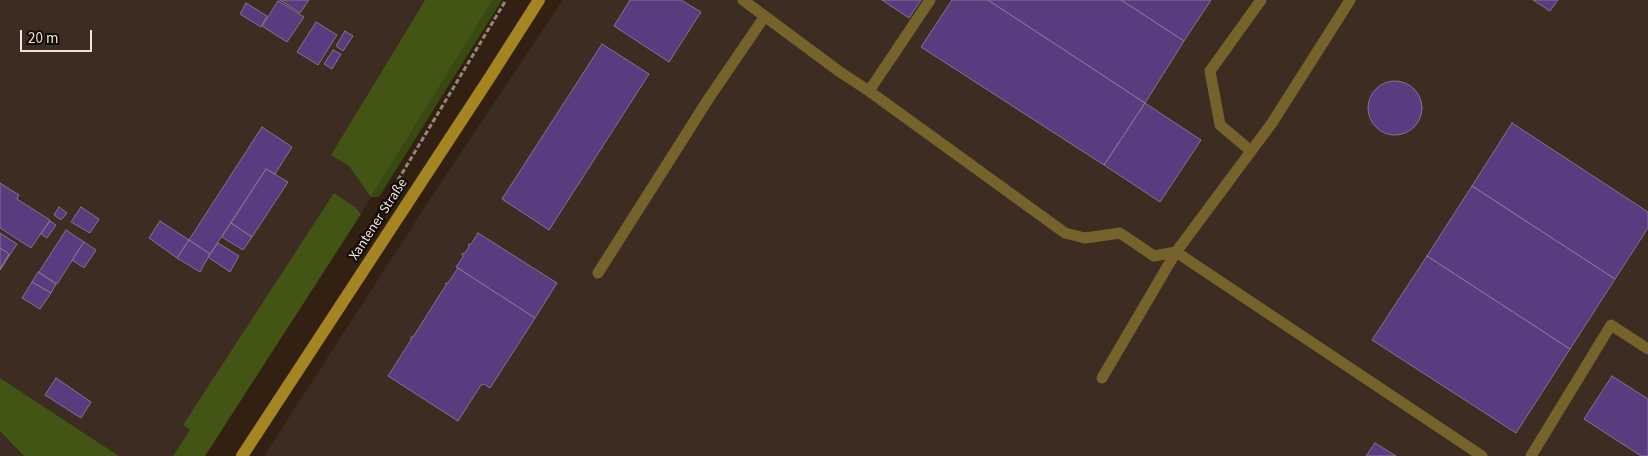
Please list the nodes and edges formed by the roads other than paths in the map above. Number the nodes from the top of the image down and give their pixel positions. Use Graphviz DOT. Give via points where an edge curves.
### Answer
graph roads {
  1 [pos="538,0"];
  2 [pos="743,0"];
  3 [pos="930,0"];
  4 [pos="1261,0"];
  5 [pos="1350,0"];
  6 [pos="765,16"];
  7 [pos="869,91"];
  8 [pos="1251,151"];
  9 [pos="1176,252"];
  10 [pos="598,273"];
  11 [pos="1648,349"];
  12 [pos="1102,378"];
  13 [pos="242,456"];
  14 [pos="1482,456"];
  15 [pos="1531,456"];
  1 -- 13 [label="main road, Xantener Straße"];
  2 -- 6 [label="lane"];
  3 -- 7 [label="lane"];
  4 -- 8 [label="lane" via="1210,71 1220,125"];
  5 -- 8 [label="lane"];
  6 -- 7 [label="lane"];
  6 -- 10 [label="lane"];
  7 -- 9 [label="lane" via="1065,233 1084,238 1120,233 1154,256"];
  8 -- 9 [label="lane"];
  9 -- 12 [label="lane"];
  9 -- 14 [label="lane"];
  11 -- 15 [label="lane" via="1611,325"];
}
